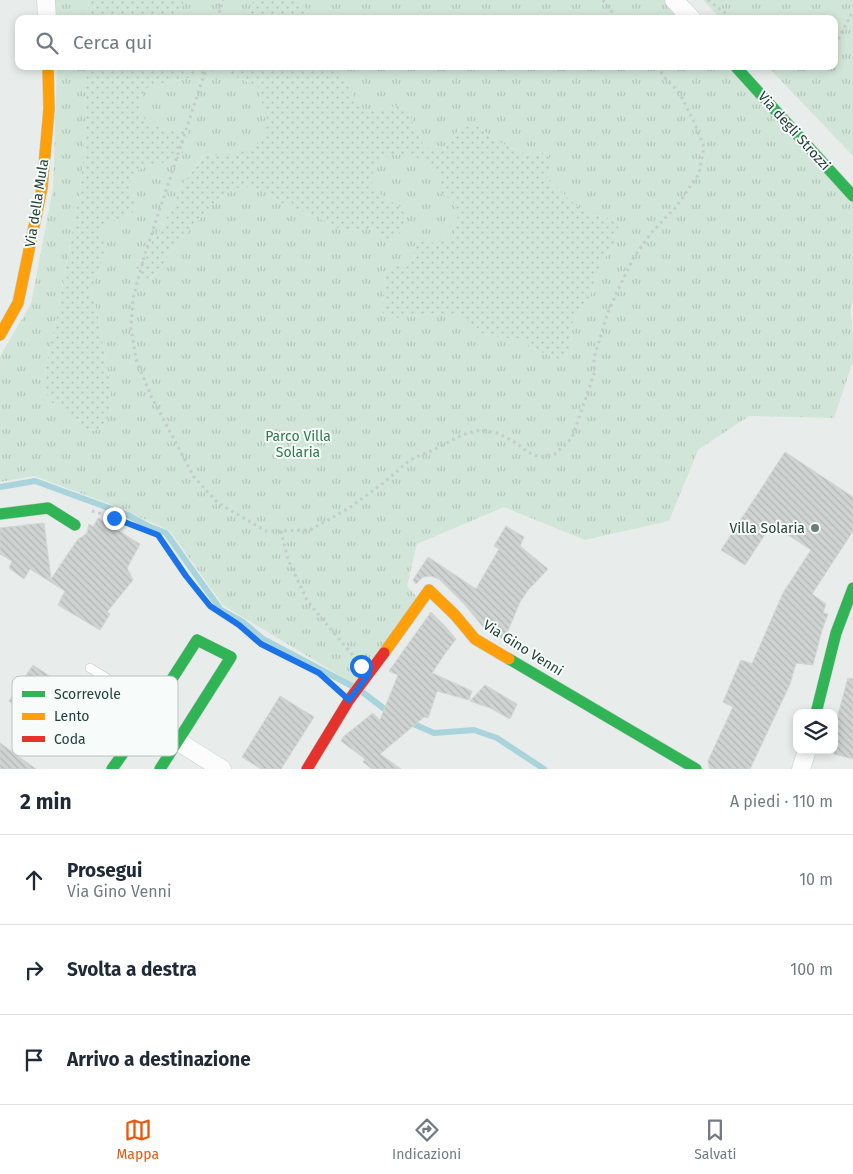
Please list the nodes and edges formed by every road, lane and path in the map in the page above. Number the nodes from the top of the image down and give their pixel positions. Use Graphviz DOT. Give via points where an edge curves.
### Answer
graph roads {
  1 [pos="46,0"];
  2 [pos="218,0"];
  3 [pos="222,0"];
  4 [pos="603,0"];
  5 [pos="674,0"];
  6 [pos="708,0"];
  7 [pos="220,10"];
  8 [pos="853,11"];
  9 [pos="47,15"];
  10 [pos="219,15"];
  11 [pos="614,15"];
  12 [pos="688,15"];
  13 [pos="727,15"];
  14 [pos="838,40"];
  15 [pos="48,70"];
  16 [pos="206,70"];
  17 [pos="660,70"];
  18 [pos="739,70"];
  19 [pos="853,196"];
  20 [pos="0,335"];
  21 [pos="92,511"];
  22 [pos="0,514"];
  23 [pos="75,525"];
  24 [pos="281,531"];
  25 [pos="853,588"];
  26 [pos="90,668"];
  27 [pos="369,674"];
  28 [pos="103,676"];
  29 [pos="174,676"];
  30 [pos="349,700"];
  31 [pos="817,709"];
  32 [pos="178,742"];
  33 [pos="806,754"];
  34 [pos="121,756"];
  35 [pos="169,756"];
  36 [pos="112,769"];
  37 [pos="160,769"];
  38 [pos="222,769"];
  39 [pos="307,769"];
  40 [pos="696,769"];
  41 [pos="801,769"];
  1 -- 9 [label="street"];
  2 -- 7 [label="path"];
  3 -- 7 [label="path"];
  4 -- 11 [label="path"];
  5 -- 12 [label="street"];
  6 -- 13 [label="path"];
  7 -- 10 [label="path"];
  8 -- 14 [label="path"];
  15 -- 20 [label="street, Via della Mula" via="49,109 42,188 18,303"];
  16 -- 24 [label="path" via="133,298 131,328 136,360 151,396 194,477 218,503 266,531"];
  17 -- 24 [label="path" via="679,92 704,147 699,174 634,257 619,288 608,312 594,358 594,374 572,438 555,454 539,457 497,433 480,430 462,435 410,460 349,508 310,530"];
  18 -- 19 [label="street, Via degli Strozzi"];
  21 -- 30 [label="path" via="158,535 210,606 261,644 319,673"];
  22 -- 23 [label="street" via="48,508"];
  24 -- 27 [label="path" via="288,560 308,602"];
  25 -- 31 [label="street" via="836,633"];
  26 -- 28 [label="lane"];
  27 -- 30 [label="street, Via Gino Venni"];
  27 -- 40 [label="street, Via Gino Venni" via="429,590 475,639"];
  29 -- 32 [label="street" via="197,640 231,657"];
  30 -- 39 [label="street, Via Gino Venni"];
  32 -- 38 [label="street"];
  33 -- 41 [label="street"];
  34 -- 36 [label="street"];
  35 -- 37 [label="street"];
}
